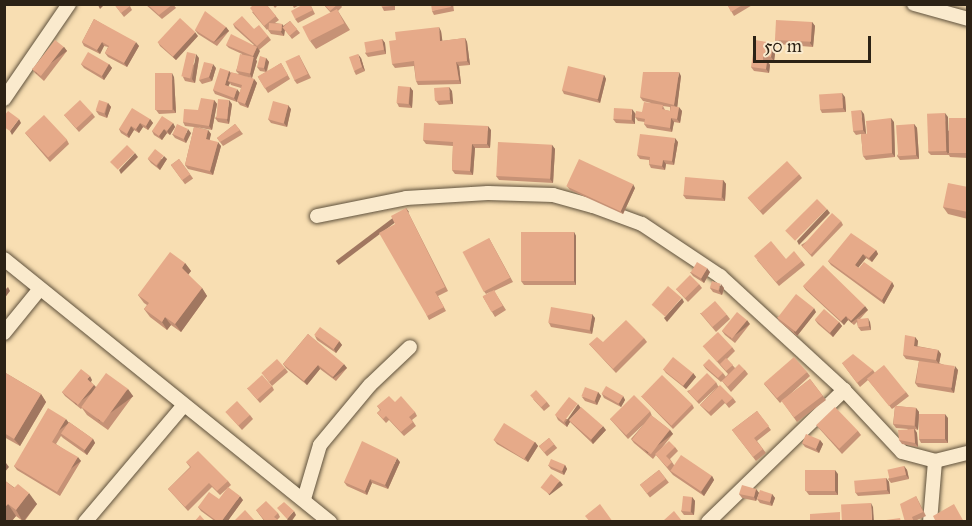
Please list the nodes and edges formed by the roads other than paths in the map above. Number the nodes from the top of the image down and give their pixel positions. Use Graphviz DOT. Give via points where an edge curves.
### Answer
graph roads {
  1 [pos="914,4"];
  2 [pos="64,6"];
  3 [pos="968,19"];
  4 [pos="4,99"];
  5 [pos="317,216"];
  6 [pos="4,258"];
  7 [pos="39,290"];
  8 [pos="4,333"];
  9 [pos="410,347"];
  10 [pos="844,390"];
  11 [pos="183,406"];
  12 [pos="968,453"];
  13 [pos="935,461"];
  14 [pos="304,499"];
  15 [pos="85,522"];
  16 [pos="330,522"];
  17 [pos="708,522"];
  18 [pos="930,522"];
  1 -- 3 [label="street"];
  2 -- 4 [label="street"];
  5 -- 10 [label="street" via="406,198 488,193 553,195 593,206 642,224 720,276"];
  6 -- 7 [label="street"];
  7 -- 8 [label="street"];
  7 -- 11 [label="street"];
  9 -- 14 [label="street" via="370,385 320,445"];
  10 -- 13 [label="street" via="902,452"];
  10 -- 17 [label="street"];
  11 -- 14 [label="street"];
  11 -- 15 [label="street"];
  12 -- 13 [label="street"];
  13 -- 18 [label="street"];
  14 -- 16 [label="street"];
}
